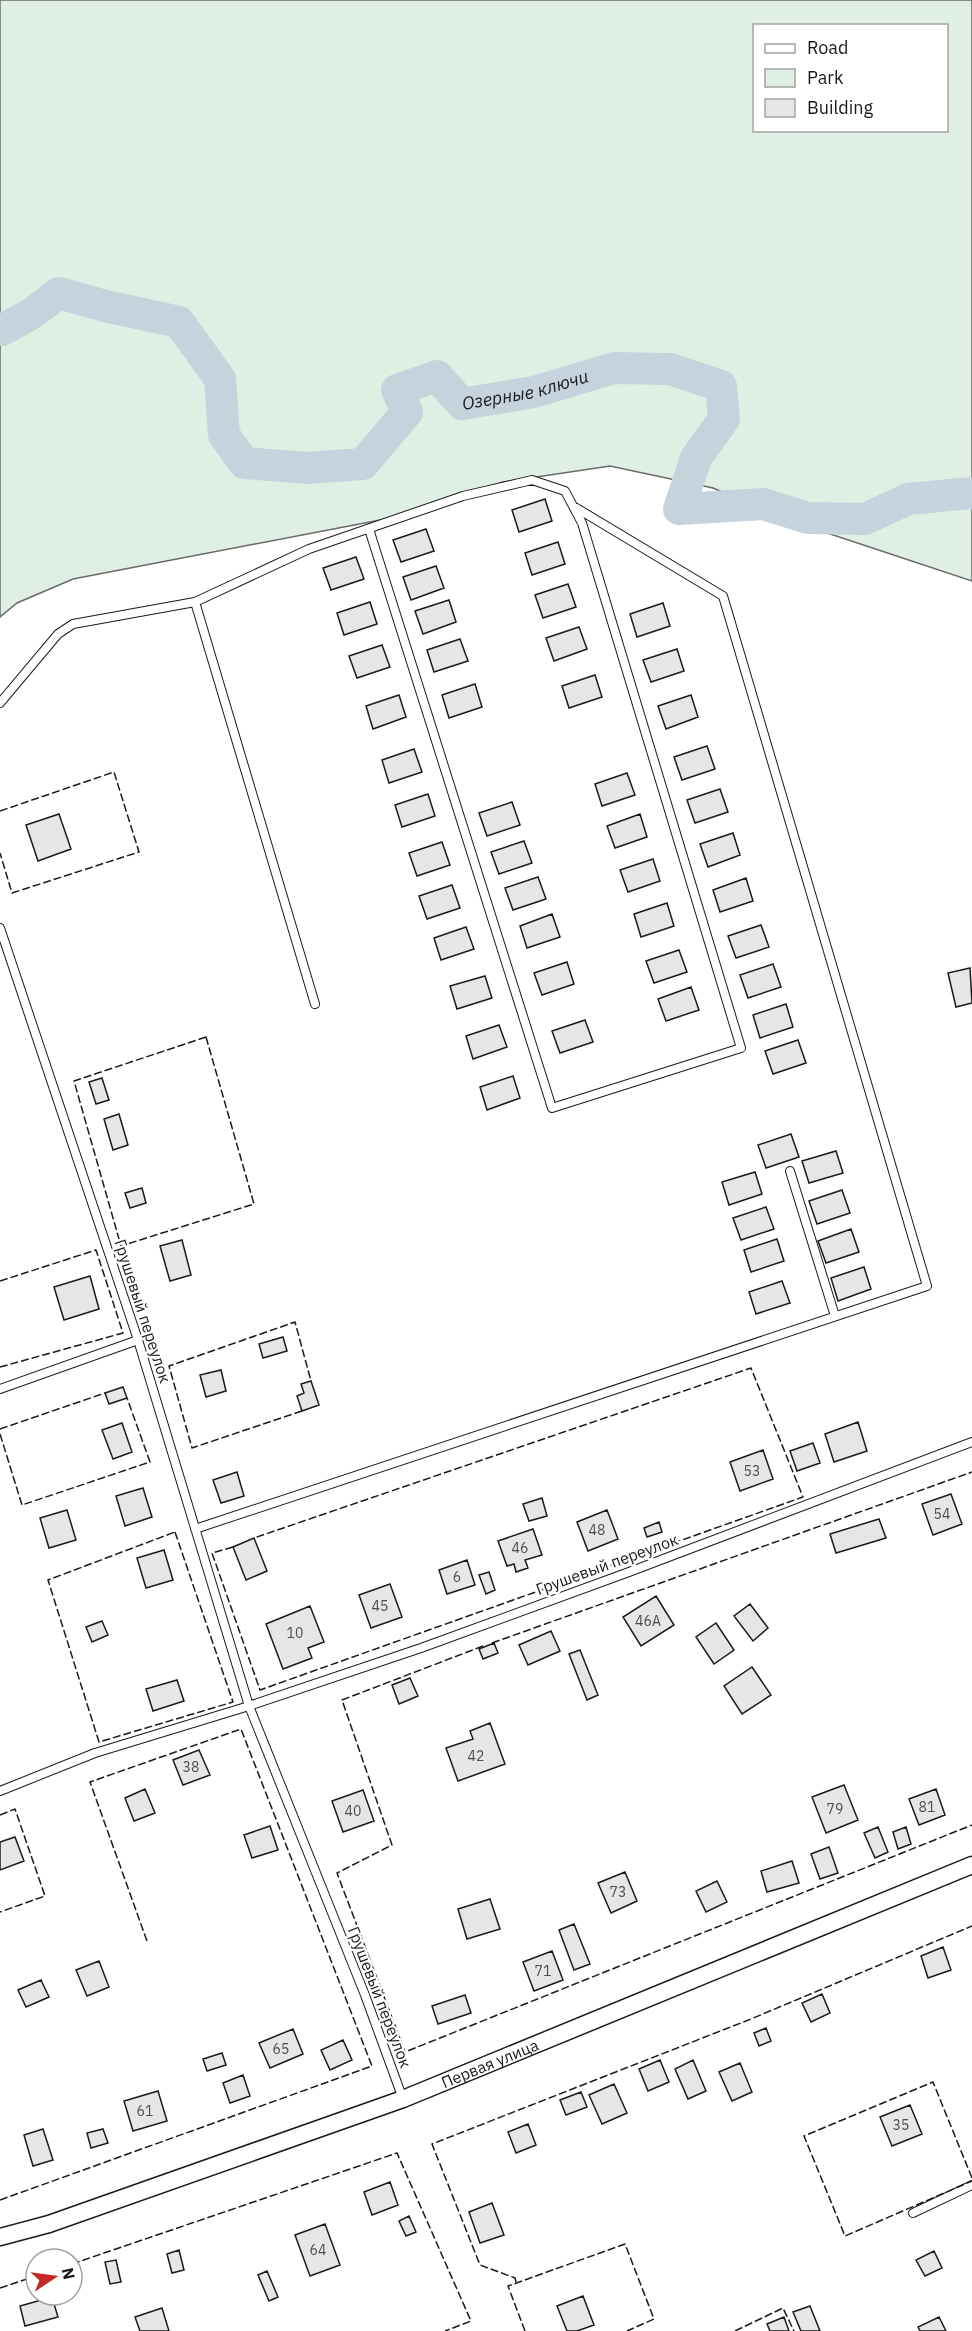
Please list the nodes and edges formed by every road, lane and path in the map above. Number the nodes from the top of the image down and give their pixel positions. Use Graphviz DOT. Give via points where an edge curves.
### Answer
graph roads {
  1 [pos="572,505"];
  2 [pos="369,529"];
  3 [pos="195,602"];
  4 [pos="0,704"];
  5 [pos="0,928"];
  6 [pos="315,1004"];
  7 [pos="790,1171"];
  8 [pos="835,1316"];
  9 [pos="138,1340"];
  10 [pos="0,1389"];
  11 [pos="972,1442"];
  12 [pos="195,1529"];
  13 [pos="249,1706"];
  14 [pos="0,1791"];
  15 [pos="972,1865"];
  16 [pos="403,2099"];
  17 [pos="972,2185"];
  18 [pos="912,2213"];
  19 [pos="0,2237"];
  1 -- 2 [label="lane" via="565,491 532,480 463,496"];
  1 -- 2 [label="lane" via="582,523 741,1048 552,1108"];
  1 -- 8 [label="lane" via="723,596 927,1286"];
  2 -- 3 [label="lane" via="309,549"];
  3 -- 4 [label="lane" via="73,624 58,634"];
  3 -- 6 [label="lane"];
  5 -- 9 [label="lane, Грушевый переулок"];
  7 -- 8 [label="lane"];
  8 -- 12 [label="lane"];
  9 -- 10 [label="lane"];
  9 -- 12 [label="lane, Грушевый переулок"];
  11 -- 13 [label="lane, Грушевый переулок" via="421,1648"];
  12 -- 13 [label="lane, Грушевый переулок"];
  13 -- 14 [label="lane, Грушевый переулок" via="95,1753"];
  13 -- 16 [label="lane, Грушевый переулок"];
  15 -- 16 [label="street, Первая улица"];
  16 -- 19 [label="street, Первая улица" via="48,2224"];
  17 -- 18 [label="lane"];
}
